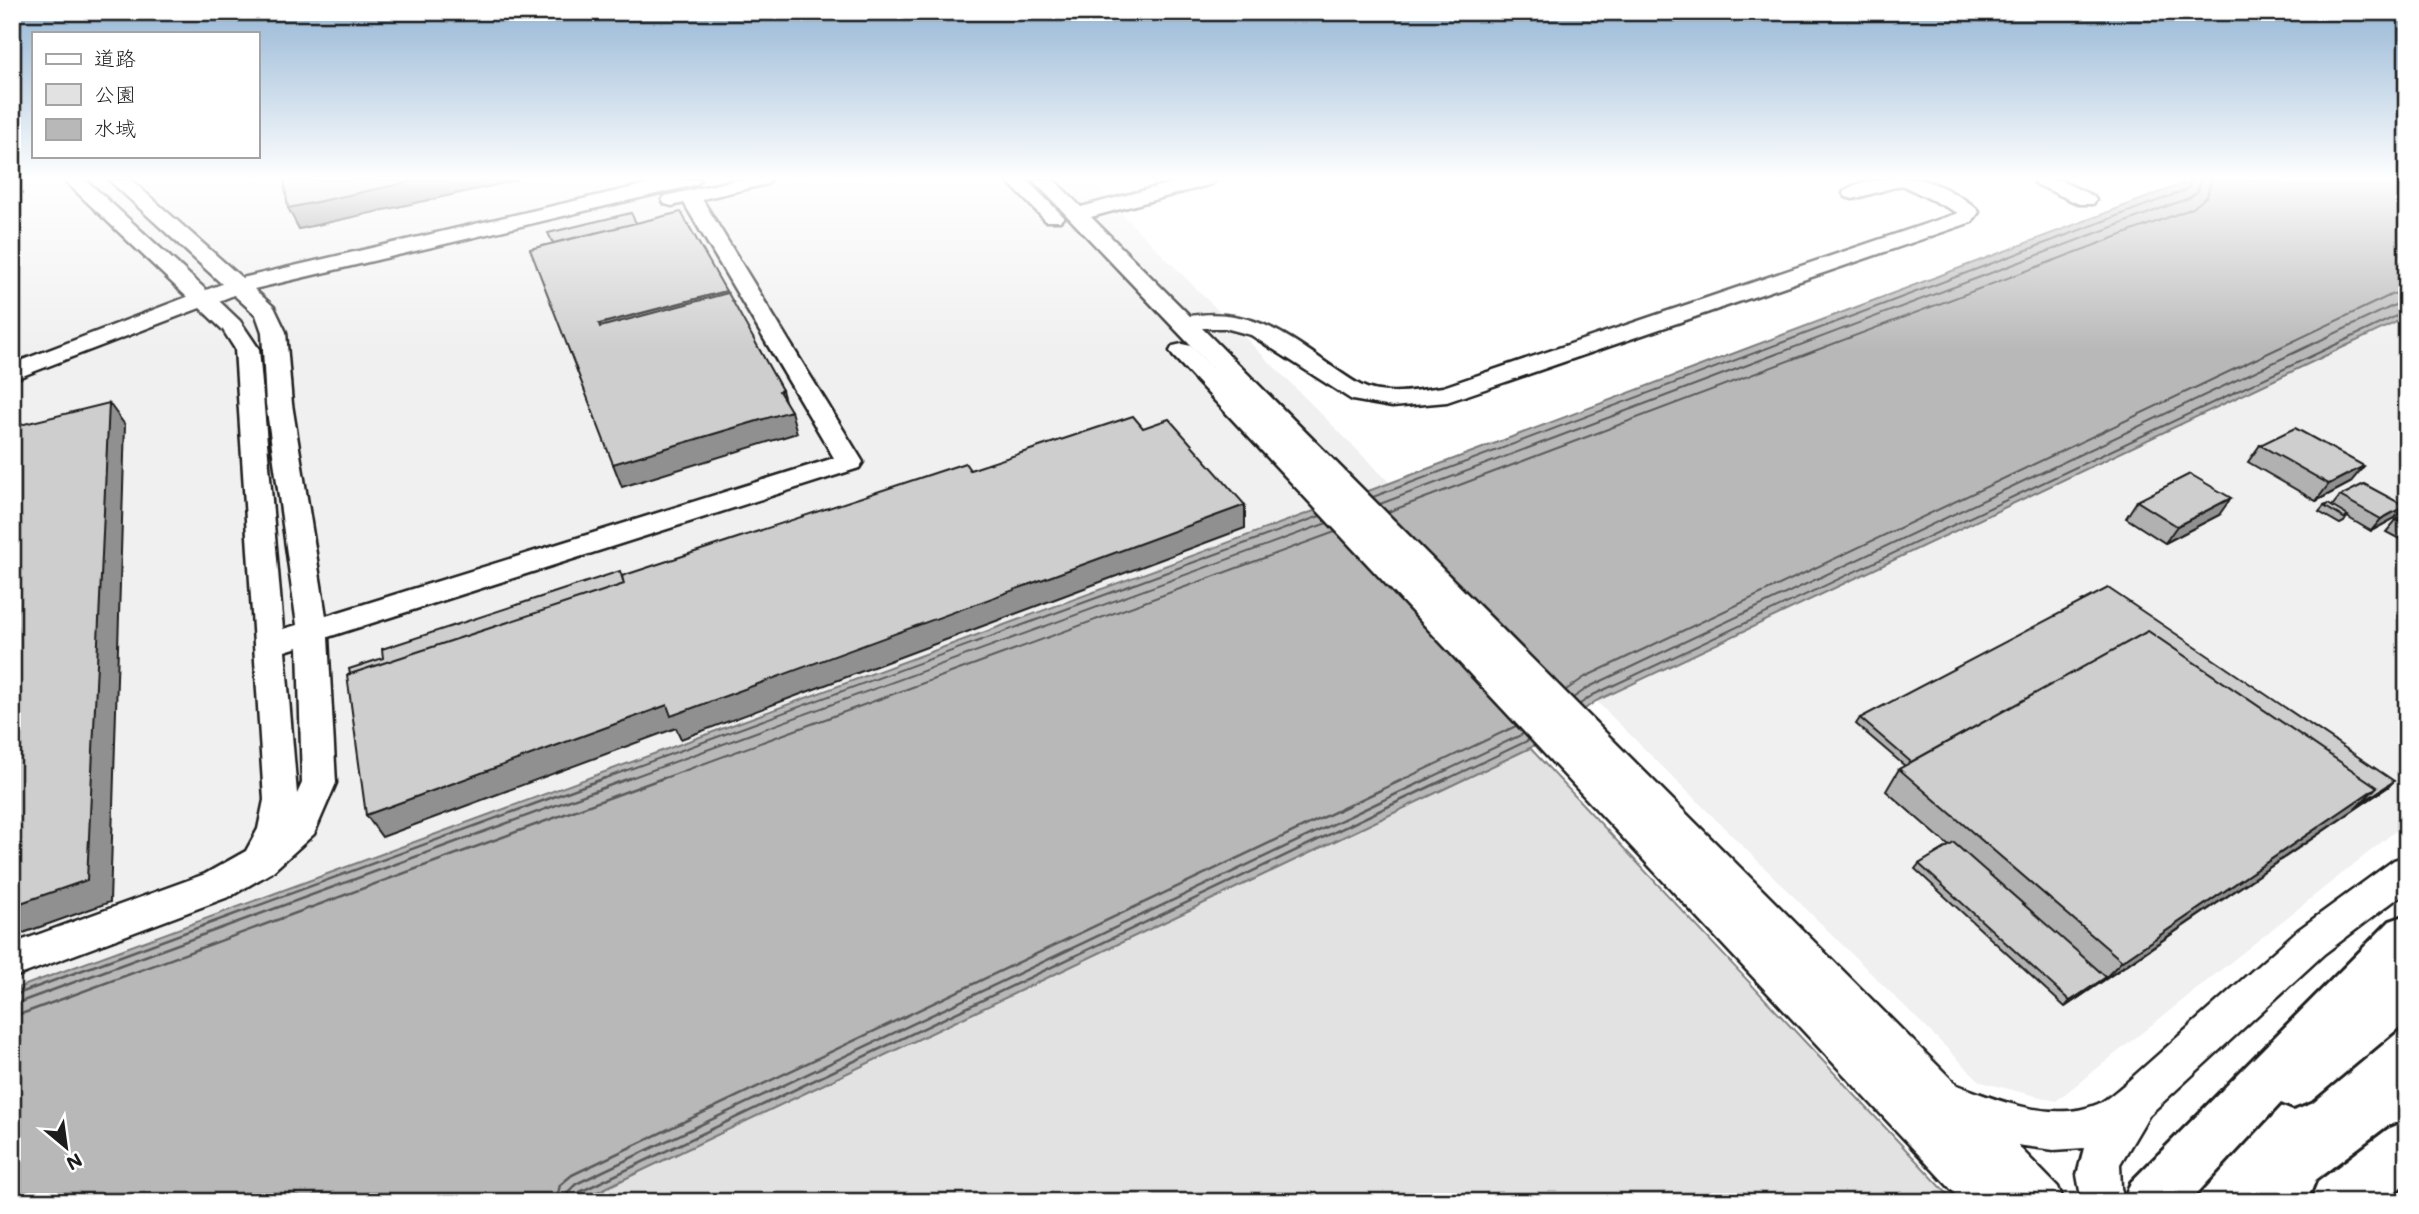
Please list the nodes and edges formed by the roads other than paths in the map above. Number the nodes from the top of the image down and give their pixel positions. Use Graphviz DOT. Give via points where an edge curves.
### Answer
graph roads {
  1 [pos="136,237"];
  2 [pos="182,237"];
  3 [pos="481,237"];
  4 [pos="718,237"];
  5 [pos="1073,237"];
  6 [pos="1099,237"];
  7 [pos="1910,237"];
  8 [pos="244,292"];
  9 [pos="205,299"];
  10 [pos="1184,324"];
  11 [pos="12,373"];
  12 [pos="1331,491"];
  13 [pos="313,631"];
  14 [pos="269,645"];
  15 [pos="1581,747"];
  16 [pos="259,860"];
  17 [pos="2407,872"];
  18 [pos="2407,936"];
  19 [pos="12,961"];
  20 [pos="2407,990"];
  21 [pos="2139,1098"];
  22 [pos="1947,1101"];
  23 [pos="2407,1148"];
  24 [pos="1993,1202"];
  25 [pos="2043,1202"];
  26 [pos="2104,1202"];
  27 [pos="2152,1202"];
  28 [pos="2338,1202"];
  1 -- 9 [label="street"];
  2 -- 8 [label="street"];
  3 -- 8 [label="street"];
  4 -- 13 [label="street" via="850,462"];
  5 -- 12 [label="street"];
  6 -- 10 [label="street"];
  7 -- 10 [label="street" via="1447,394 1363,396 1276,337 1218,318"];
  8 -- 9 [label="street"];
  8 -- 13 [label="street" via="266,312 274,332 279,404"];
  9 -- 11 [label="street"];
  9 -- 14 [label="street" via="247,349"];
  10 -- 12 [label="street"];
  12 -- 15 [label="street"];
  13 -- 14 [label="street"];
  13 -- 16 [label="street" via="319,783 302,824"];
  14 -- 16 [label="street" via="281,800 275,831"];
  15 -- 22 [label="street"];
  15 -- 24 [label="street"];
  16 -- 19 [label="street" via="218,885"];
  17 -- 21 [label="street" via="2311,942"];
  18 -- 27 [label="highway"];
  20 -- 27 [label="highway"];
  21 -- 22 [label="street" via="2111,1118 2076,1129 2027,1129"];
  21 -- 26 [label="street" via="2107,1142 2096,1170"];
  22 -- 25 [label="street"];
  23 -- 28 [label="highway"];
}
